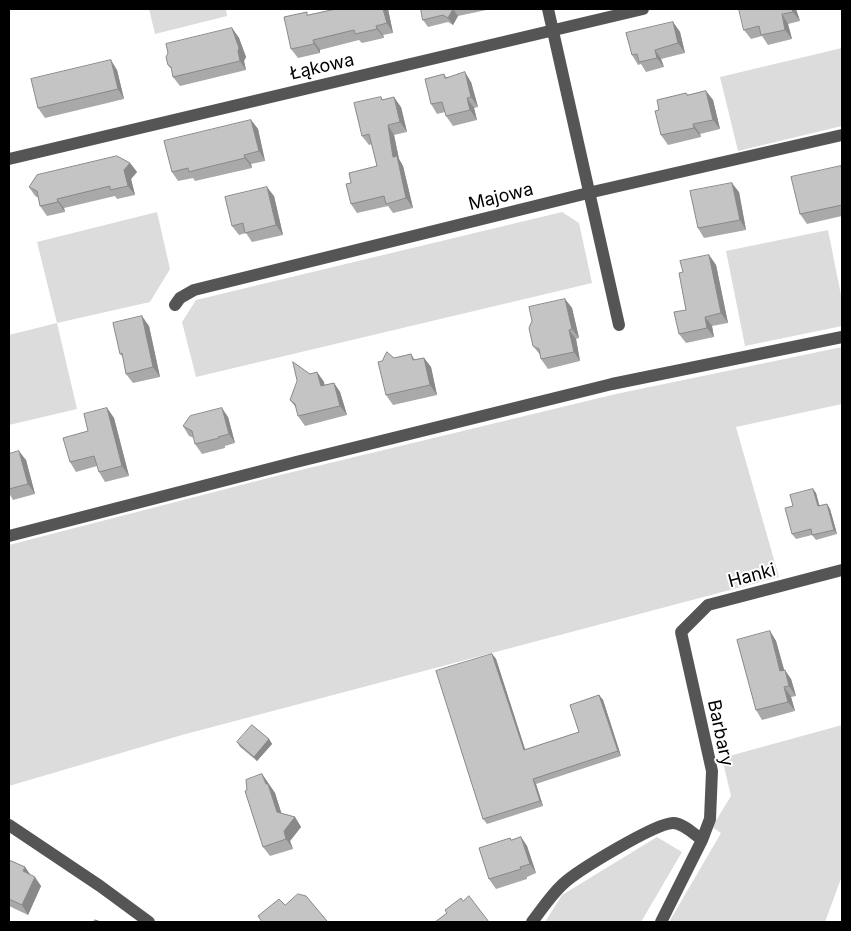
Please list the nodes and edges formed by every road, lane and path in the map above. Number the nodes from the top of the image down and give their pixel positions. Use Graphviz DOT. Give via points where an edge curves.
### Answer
graph roads {
  1 [pos="548,9"];
  2 [pos="643,9"];
  3 [pos="553,31"];
  4 [pos="842,135"];
  5 [pos="9,159"];
  6 [pos="588,193"];
  7 [pos="174,305"];
  8 [pos="619,325"];
  9 [pos="842,336"];
  10 [pos="9,536"];
  11 [pos="842,570"];
  12 [pos="681,632"];
  13 [pos="9,825"];
  14 [pos="702,840"];
  15 [pos="149,922"];
  16 [pos="532,922"];
  17 [pos="661,922"];
  1 -- 3 [label="street"];
  2 -- 3 [label="street, Łąkowa"];
  3 -- 5 [label="street, Łąkowa"];
  3 -- 6 [label="street"];
  4 -- 6 [label="street, Majowa"];
  6 -- 7 [label="street, Majowa" via="194,290"];
  6 -- 8 [label="street"];
  9 -- 10 [label="street" via="612,384"];
  11 -- 12 [label="street, Hanki" via="708,605"];
  12 -- 14 [label="street, Barbary" via="712,770 710,818"];
  13 -- 15 [label="street"];
  14 -- 16 [label="street" via="674,822 633,839 565,882"];
  14 -- 17 [label="street, Barbary"];
}
